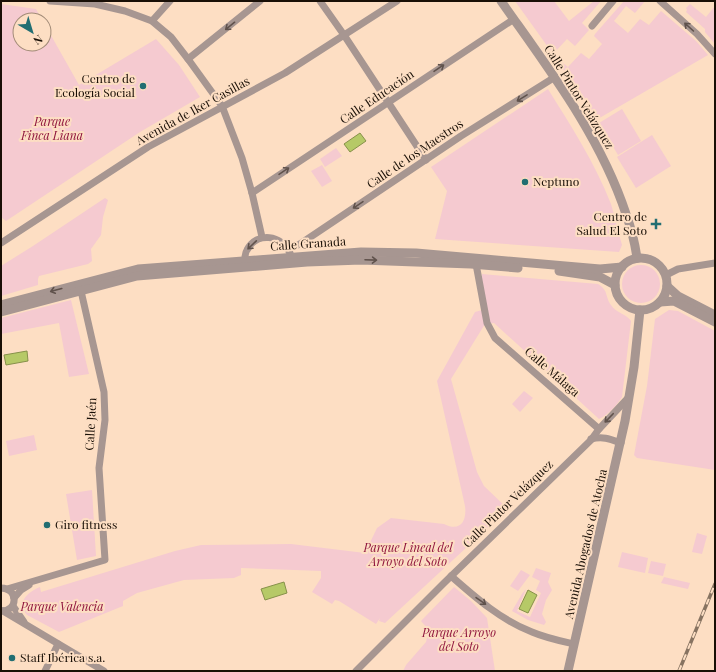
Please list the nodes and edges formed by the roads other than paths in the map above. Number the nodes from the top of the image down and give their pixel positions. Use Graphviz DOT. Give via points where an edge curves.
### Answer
graph roads {
  1 [pos="53,1"];
  2 [pos="170,1"];
  3 [pos="260,1"];
  4 [pos="320,1"];
  5 [pos="397,1"];
  6 [pos="501,1"];
  7 [pos="613,1"];
  8 [pos="660,1"];
  9 [pos="96,2"];
  10 [pos="514,19"];
  11 [pos="152,21"];
  12 [pos="592,26"];
  13 [pos="344,35"];
  14 [pos="715,54"];
  15 [pos="188,59"];
  16 [pos="555,77"];
  17 [pos="388,102"];
  18 [pos="222,106"];
  19 [pos="426,160"];
  20 [pos="252,193"];
  21 [pos="262,237"];
  22 [pos="1,243"];
  23 [pos="290,253"];
  24 [pos="637,258"];
  25 [pos="715,263"];
  26 [pos="245,264"];
  27 [pos="476,264"];
  28 [pos="622,267"];
  29 [pos="666,275"];
  30 [pos="615,285"];
  31 [pos="668,286"];
  32 [pos="81,290"];
  33 [pos="660,302"];
  34 [pos="1,305"];
  35 [pos="640,310"];
  36 [pos="1,312"];
  37 [pos="715,315"];
  38 [pos="715,322"];
  39 [pos="629,397"];
  40 [pos="599,428"];
  41 [pos="591,440"];
  42 [pos="621,443"];
  43 [pos="451,576"];
  44 [pos="34,581"];
  45 [pos="4,589"];
  46 [pos="14,602"];
  47 [pos="2,611"];
  48 [pos="25,624"];
  49 [pos="58,644"];
  50 [pos="574,644"];
  51 [pos="45,671"];
  52 [pos="104,671"];
  53 [pos="356,671"];
  54 [pos="568,671"];
  1 -- 9 [label="street"];
  2 -- 11 [label="street"];
  3 -- 15 [label="street, one-way"];
  4 -- 13 [label="street"];
  5 -- 13 [label="street, Avenida de Iker Casillas"];
  6 -- 10 [label="street, Calle Pintor Velázquez"];
  7 -- 12 [label="street"];
  14 -- 8 [label="street, one-way"];
  9 -- 11 [label="street"];
  10 -- 16 [label="street, Calle Pintor Velázquez"];
  17 -- 10 [label="street, Calle Educación, one-way"];
  11 -- 15 [label="street" via="171,37"];
  13 -- 17 [label="street"];
  13 -- 18 [label="street, Avenida de Iker Casillas" via="284,73"];
  15 -- 18 [label="street"];
  16 -- 19 [label="street, Calle de los Maestros, one-way"];
  16 -- 24 [label="street, Calle Pintor Velázquez" via="583,122 619,191 636,244"];
  17 -- 19 [label="street"];
  20 -- 17 [label="street, Calle Educación, one-way"];
  18 -- 20 [label="street"];
  18 -- 22 [label="street, Avenida de Iker Casillas" via="148,147"];
  19 -- 23 [label="street, Calle de los Maestros, one-way"];
  20 -- 21 [label="street"];
  21 -- 23 [label="street" via="281,242"];
  21 -- 26 [label="street, one-way" via="252,243 246,251"];
  23 -- 26 [label="street, Calle Granada"];
  23 -- 28 [label="street, Calle Granada" via="375,252 470,257 600,270"];
  24 -- 28 [label="street"];
  24 -- 29 [label="street" via="650,259 657,263"];
  25 -- 29 [label="street" via="678,269"];
  26 -- 27 [label="street, Calle Granada, one-way" via="361,260"];
  26 -- 32 [label="street, Calle Granada" via="137,276"];
  26 -- 34 [label="street, Calle Granada, one-way" via="138,269"];
  27 -- 30 [label="street, Calle Granada" via="600,277"];
  27 -- 40 [label="street, Calle Málaga" via="487,323 496,338"];
  28 -- 30 [label="street"];
  29 -- 31 [label="street"];
  30 -- 35 [label="street" via="626,305"];
  31 -- 33 [label="street"];
  31 -- 37 [label="street" via="678,296"];
  32 -- 36 [label="street, Calle Granada"];
  32 -- 44 [label="street, Calle Jaén" via="104,392 105,420 99,468 105,560"];
  33 -- 35 [label="street" via="652,308"];
  33 -- 38 [label="street" via="674,301"];
  35 -- 39 [label="street"];
  39 -- 40 [label="street, Calle Pintor Velázquez, one-way"];
  39 -- 42 [label="street, Avenida Abogados de Atocha"];
  40 -- 41 [label="street, Calle Pintor Velázquez"];
  41 -- 42 [label="street" via="600,437"];
  41 -- 43 [label="street, Calle Pintor Velázquez"];
  42 -- 50 [label="street, Avenida Abogados de Atocha"];
  43 -- 50 [label="street, one-way" via="473,596 510,622 533,633"];
  43 -- 53 [label="street, Calle Pintor Velázquez"];
  44 -- 45 [label="street"];
  44 -- 46 [label="street" via="22,590"];
  45 -- 46 [label="street" via="12,592"];
  46 -- 47 [label="street" via="9,610"];
  46 -- 48 [label="street"];
  47 -- 48 [label="street"];
  48 -- 49 [label="street"];
  49 -- 51 [label="street"];
  49 -- 52 [label="street"];
  50 -- 54 [label="street, Avenida Abogados de Atocha"];
}
